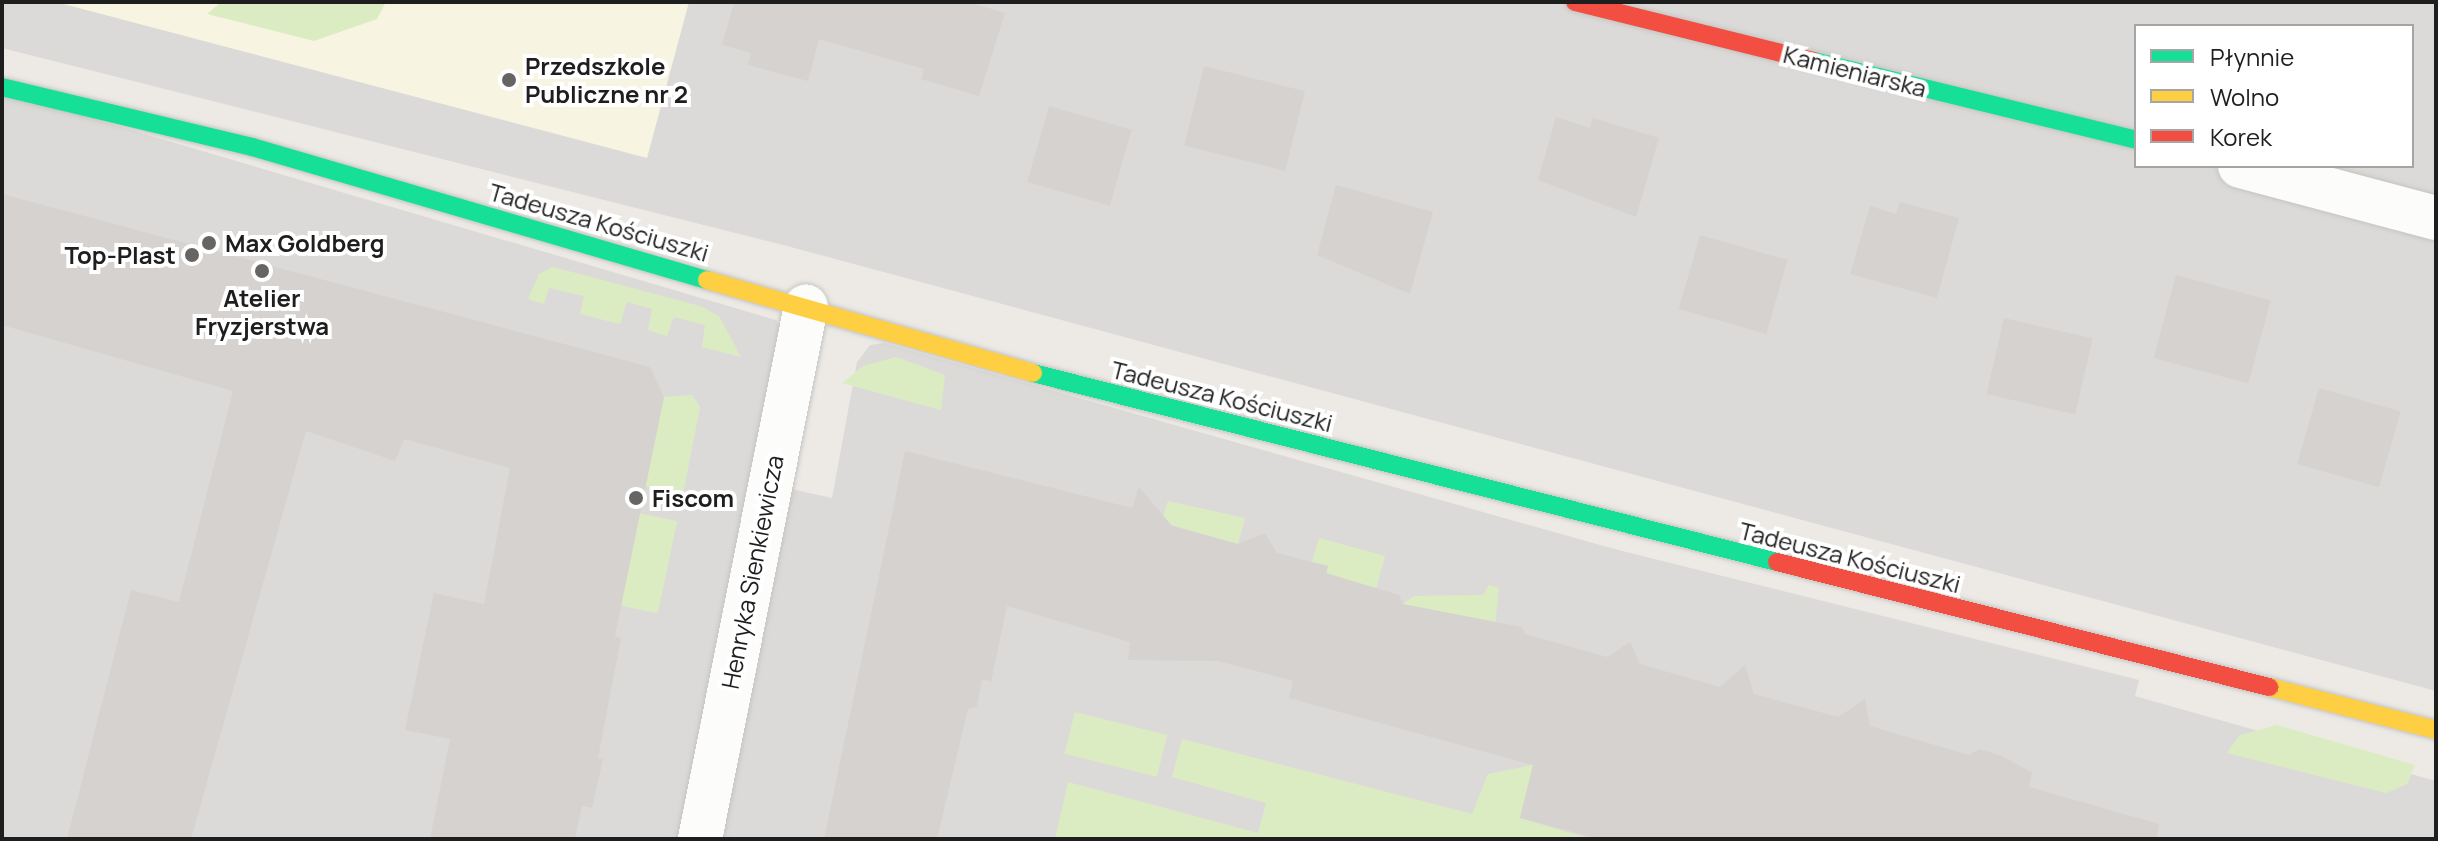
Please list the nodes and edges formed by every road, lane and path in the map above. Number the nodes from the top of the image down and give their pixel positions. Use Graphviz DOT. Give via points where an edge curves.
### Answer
graph roads {
  1 [pos="1575,2"];
  2 [pos="2,87"];
  3 [pos="2134,140"];
  4 [pos="2248,168"];
  5 [pos="2436,218"];
  6 [pos="806,306"];
  7 [pos="2436,730"];
  8 [pos="700,839"];
  1 -- 3 [label="street, Kamieniarska"];
  2 -- 6 [label="street, Tadeusza Kościuszki" via="175,126"];
  4 -- 5 [label="street"];
  6 -- 7 [label="street, Tadeusza Kościuszki" via="979,359"];
  6 -- 8 [label="street, Henryka Sienkiewicza"];
}
